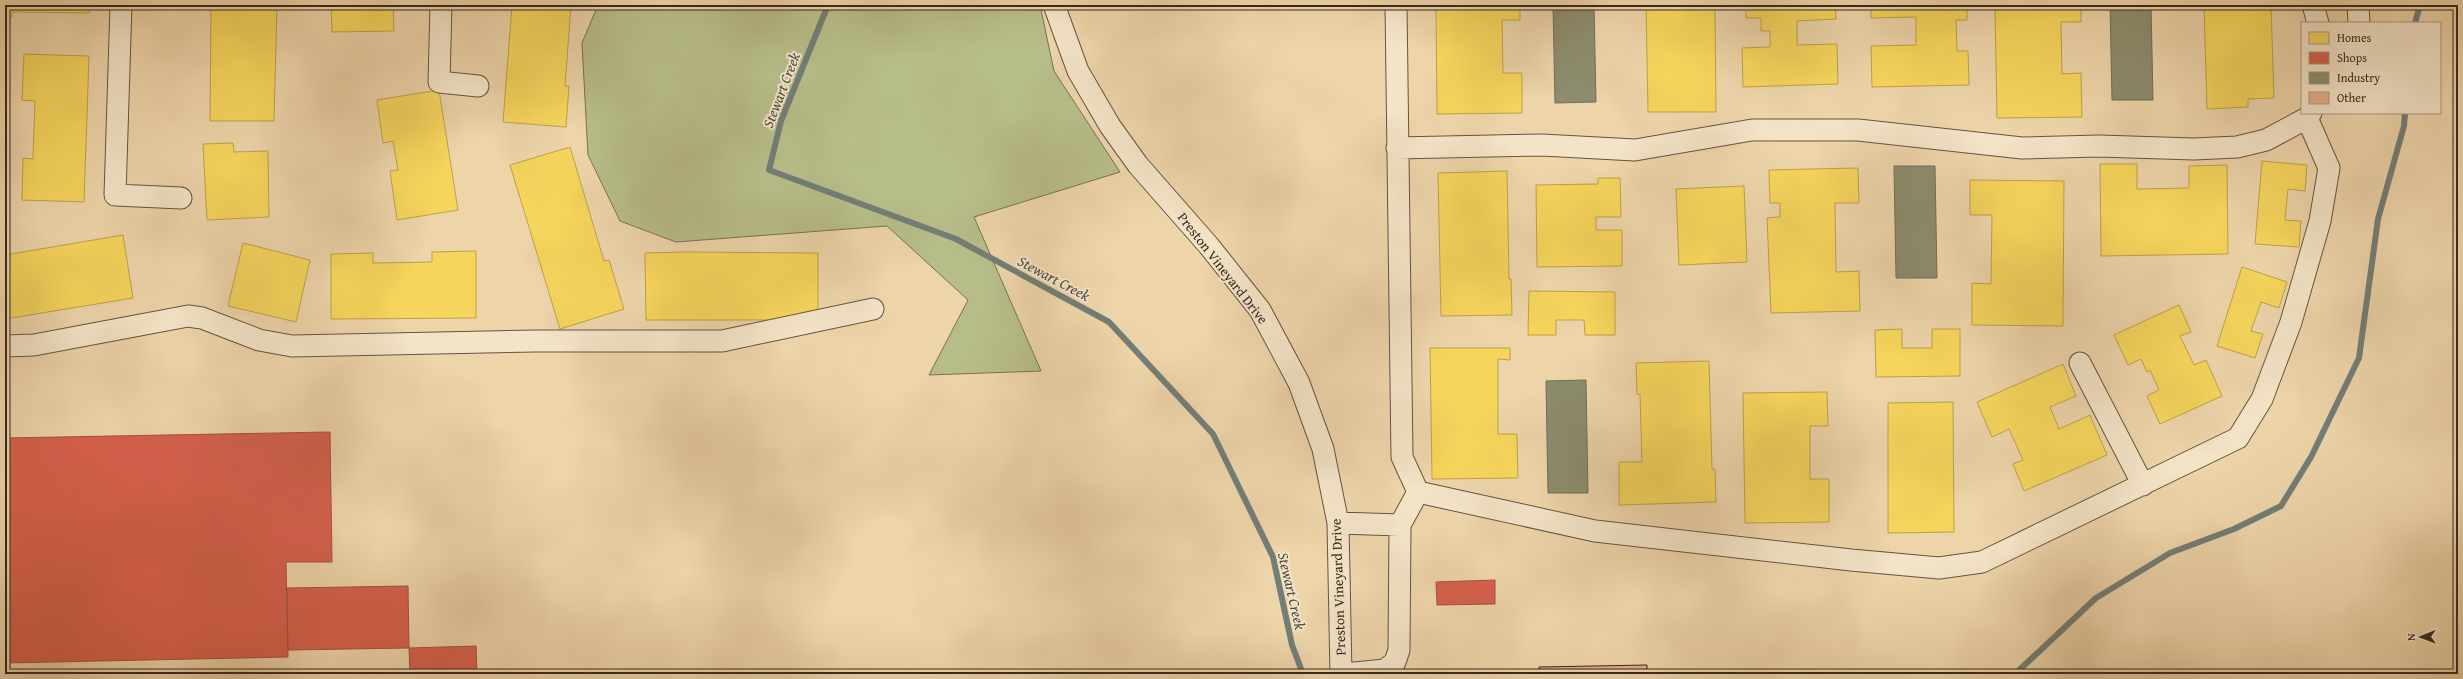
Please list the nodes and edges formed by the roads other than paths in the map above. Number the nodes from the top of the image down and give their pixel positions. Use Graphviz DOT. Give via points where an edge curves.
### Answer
graph roads {
  1 [pos="120,5"];
  2 [pos="441,5"];
  3 [pos="1054,5"];
  4 [pos="1396,5"];
  5 [pos="2313,5"];
  6 [pos="2358,5"];
  7 [pos="2318,22"];
  8 [pos="2359,22"];
  9 [pos="478,86"];
  10 [pos="2309,115"];
  11 [pos="1397,148"];
  12 [pos="181,198"];
  13 [pos="873,309"];
  14 [pos="5,346"];
  15 [pos="2080,363"];
  16 [pos="2143,485"];
  17 [pos="1418,492"];
  18 [pos="1338,523"];
  19 [pos="1400,525"];
  20 [pos="1340,674"];
  21 [pos="1344,674"];
  1 -- 12 [label="street" via="115,195"];
  2 -- 9 [label="street" via="438,82"];
  3 -- 18 [label="street, Preston Vineyard Drive" via="1078,71 1110,126 1138,165 1209,246 1260,310 1287,358 1323,448"];
  4 -- 11 [label="street"];
  5 -- 7 [label="street"];
  6 -- 8 [label="street"];
  10 -- 11 [label="street" via="2266,140 2237,147 2194,149 2099,146 2022,148 1858,130 1752,130 1634,150 1542,145"];
  10 -- 16 [label="street" via="2329,168 2328,176 2320,221 2295,308 2262,399 2238,438"];
  11 -- 17 [label="street" via="1402,457"];
  13 -- 14 [label="street" via="722,341 535,341 292,346 259,340 202,318 188,316 41,344"];
  15 -- 16 [label="street"];
  16 -- 17 [label="street" via="1982,562 1939,568 1595,531"];
  17 -- 19 [label="street"];
  18 -- 19 [label="street"];
  18 -- 20 [label="street, Preston Vineyard Drive"];
  19 -- 21 [label="street" via="1399,650 1396,662 1385,670"];
}
